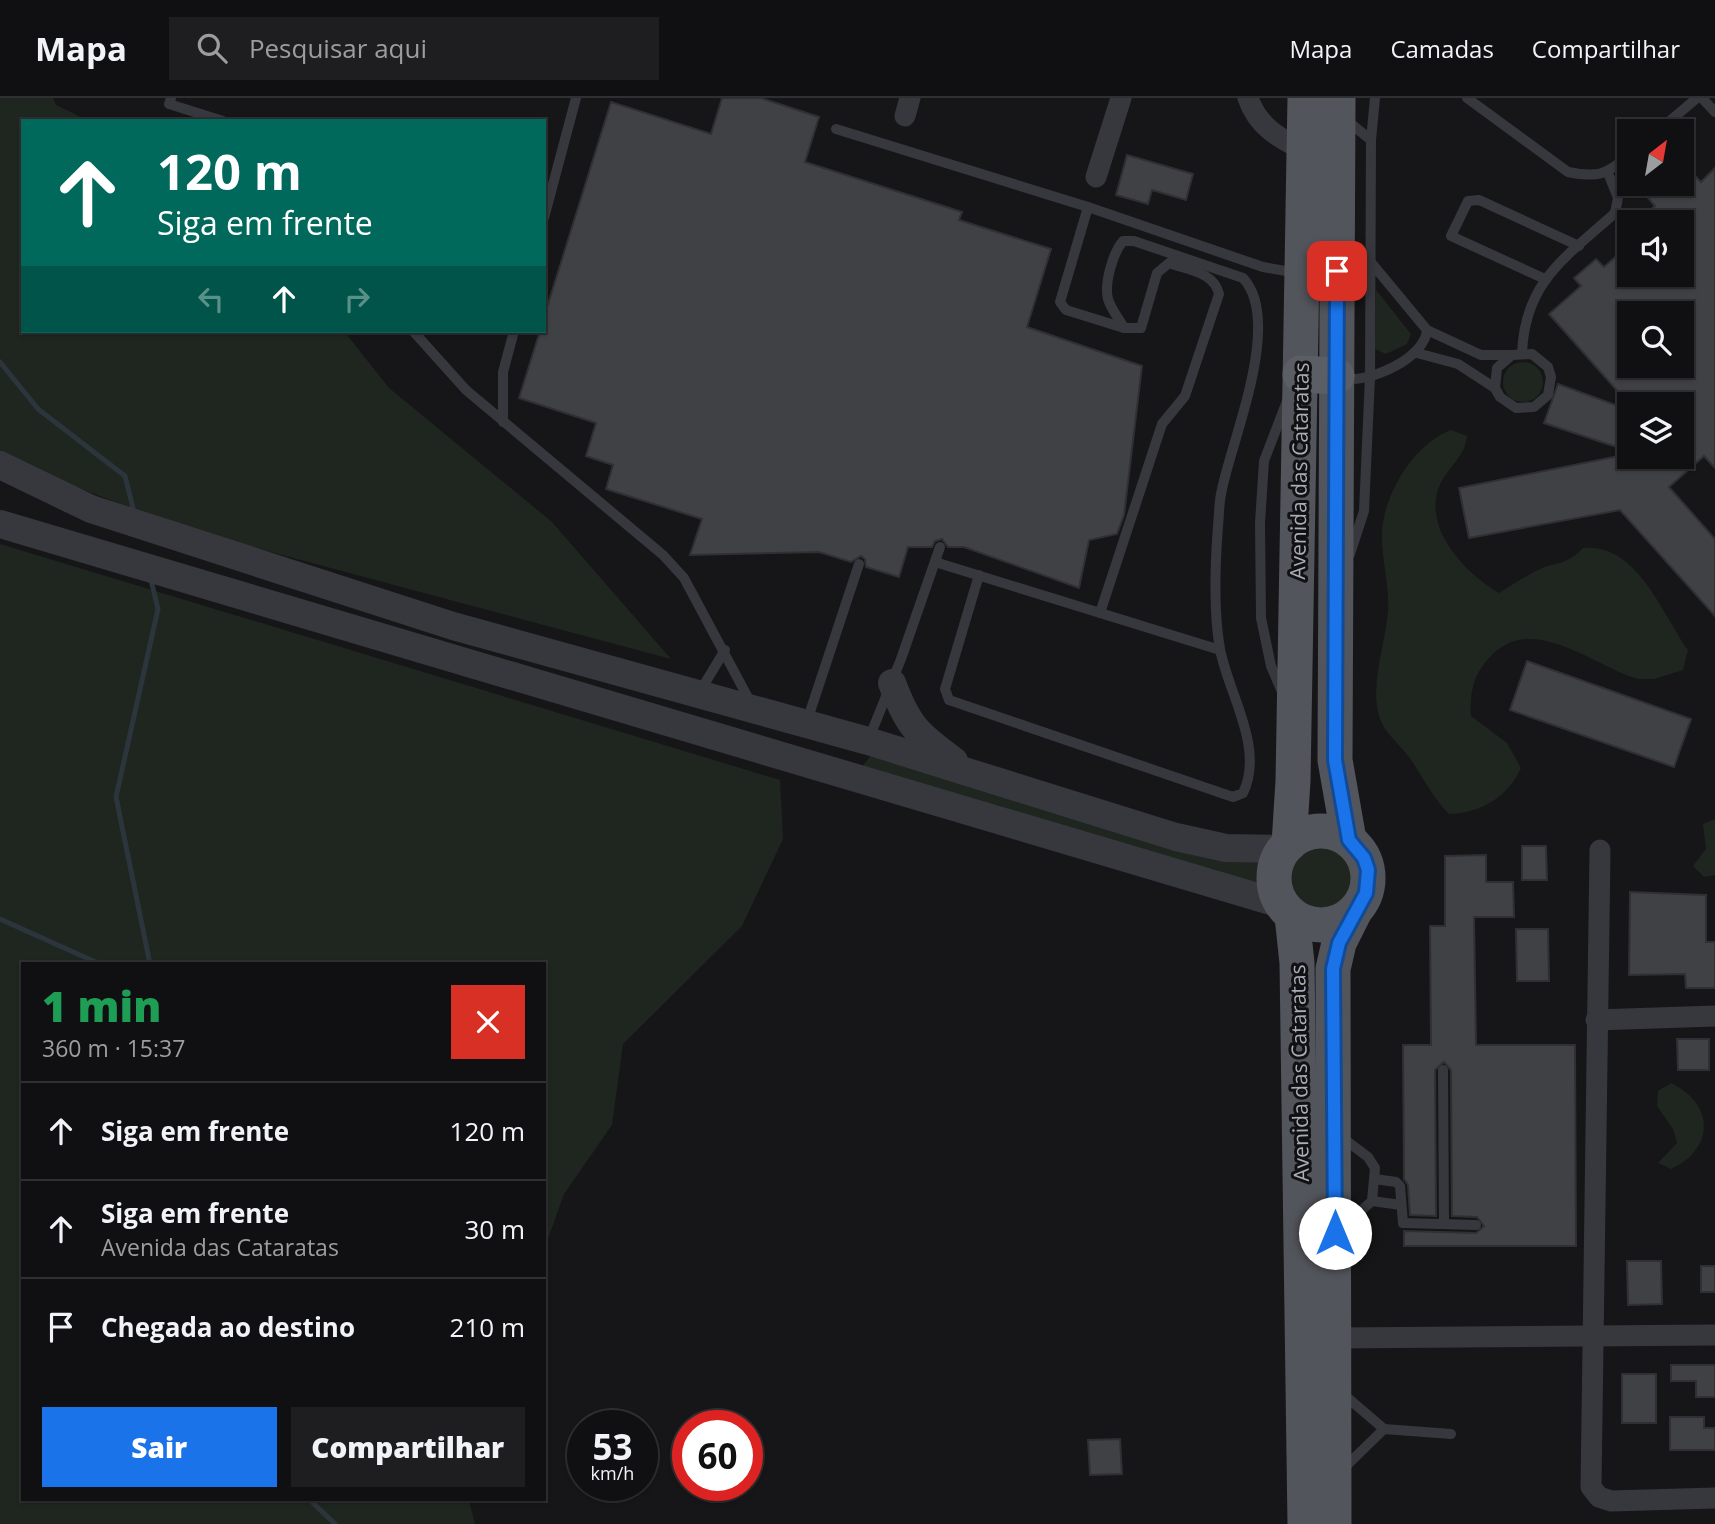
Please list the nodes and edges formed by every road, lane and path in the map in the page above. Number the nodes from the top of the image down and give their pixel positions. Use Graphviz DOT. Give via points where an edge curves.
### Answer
graph roads {
  1 [pos="171,98"];
  2 [pos="576,98"];
  3 [pos="1121,98"];
  4 [pos="1246,98"];
  5 [pos="1305,98"];
  6 [pos="1375,98"];
  7 [pos="1467,98"];
  8 [pos="1700,98"];
  9 [pos="1338,106"];
  10 [pos="1715,112"];
  11 [pos="217,119"];
  12 [pos="1673,119"];
  13 [pos="836,130"];
  14 [pos="1371,140"];
  15 [pos="1305,151"];
  16 [pos="1617,165"];
  17 [pos="1608,173"];
  18 [pos="1096,177"];
  19 [pos="1088,207"];
  20 [pos="546,210"];
  21 [pos="1579,246"];
  22 [pos="1369,260"];
  23 [pos="1304,273"];
  24 [pos="1545,279"];
  25 [pos="1124,328"];
  26 [pos="1427,330"];
  27 [pos="415,333"];
  28 [pos="513,333"];
  29 [pos="1417,353"];
  30 [pos="1517,354"];
  31 [pos="1336,376"];
  32 [pos="1495,388"];
  33 [pos="503,422"];
  34 [pos="0,464"];
  35 [pos="0,524"];
  36 [pos="940,547"];
  37 [pos="935,562"];
  38 [pos="859,564"];
  39 [pos="979,575"];
  40 [pos="1100,613"];
  41 [pos="725,650"];
  42 [pos="1220,650"];
  43 [pos="892,683"];
  44 [pos="698,694"];
  45 [pos="755,710"];
  46 [pos="806,724"];
  47 [pos="868,741"];
  48 [pos="741,743"];
  49 [pos="970,773"];
  50 [pos="1349,840"];
  51 [pos="1286,846"];
  52 [pos="1600,850"];
  53 [pos="1287,910"];
  54 [pos="1354,913"];
  55 [pos="1715,1016"];
  56 [pos="1596,1020"];
  57 [pos="1443,1070"];
  58 [pos="1334,1132"];
  59 [pos="1375,1179"];
  60 [pos="1372,1201"];
  61 [pos="1401,1206"];
  62 [pos="1444,1224"];
  63 [pos="1476,1224"];
  64 [pos="1335,1233"];
  65 [pos="1715,1335"];
  66 [pos="1594,1337"];
  67 [pos="1336,1338"];
  68 [pos="1335,1387"];
  69 [pos="1384,1429"];
  70 [pos="1451,1434"];
  71 [pos="1334,1477"];
  72 [pos="1715,1498"];
  73 [pos="1305,1524"];
  74 [pos="1334,1524"];
  1 -- 11 [label="lane" via="169,104"];
  2 -- 20 [label="lane"];
  3 -- 18 [label="street"];
  4 -- 15 [label="street" via="1255,117 1276,136"];
  5 -- 15 [label="main road, Avenida das Cataratas"];
  6 -- 14 [label="lane"];
  7 -- 17 [label="lane" via="1567,172"];
  8 -- 10 [label="lane"];
  8 -- 12 [label="lane"];
  9 -- 14 [label="lane"];
  9 -- 31 [label="main road, Avenida das Cataratas"];
  13 -- 19 [label="lane"];
  14 -- 22 [label="lane"];
  15 -- 23 [label="main road, Avenida das Cataratas"];
  16 -- 17 [label="lane"];
  17 -- 21 [label="lane" via="1618,198 1615,212"];
  19 -- 23 [label="lane" via="1262,267"];
  19 -- 25 [label="lane" via="1060,302 1066,310"];
  21 -- 24 [label="lane"];
  21 -- 24 [label="lane" via="1479,200 1468,201 1451,236"];
  22 -- 26 [label="lane"];
  22 -- 31 [label="lane"];
  23 -- 31 [label="main road, Avenida das Cataratas"];
  24 -- 30 [label="lane" via="1535,293"];
  25 -- 40 [label="lane" via="1140,328 1157,273 1168,263 1217,283 1219,294 1201,352 1185,396 1162,424"];
  25 -- 42 [label="lane" via="1108,299 1107,286 1124,241 1243,278 1252,288 1255,367 1220,495 1216,589"];
  26 -- 29 [label="lane" via="1426,342"];
  26 -- 30 [label="lane" via="1482,355"];
  27 -- 33 [label="lane" via="466,390"];
  28 -- 33 [label="lane" via="503,372"];
  29 -- 31 [label="lane"];
  29 -- 32 [label="lane" via="1458,364"];
  30 -- 32 [label="lane" via="1497,368"];
  30 -- 32 [label="lane" via="1532,354 1548,367 1548,395 1534,407 1516,408"];
  31 -- 50 [label="main road, Avenida das Cataratas" via="1335,760"];
  31 -- 51 [label="main road, Avenida das Cataratas" via="1294,719"];
  33 -- 41 [label="lane" via="663,555 684,578"];
  34 -- 44 [label="street" via="91,509 453,626"];
  35 -- 48 [label="street"];
  36 -- 37 [label="lane"];
  37 -- 39 [label="lane"];
  37 -- 43 [label="lane"];
  38 -- 46 [label="lane"];
  39 -- 40 [label="lane"];
  39 -- 42 [label="lane" via="944,689 949,700 1233,797 1244,793 1249,781 1247,747"];
  40 -- 42 [label="lane"];
  41 -- 44 [label="lane"];
  41 -- 45 [label="lane"];
  43 -- 47 [label="lane"];
  43 -- 49 [label="street" via="904,715 917,733"];
  44 -- 45 [label="street"];
  45 -- 46 [label="street"];
  46 -- 47 [label="street"];
  47 -- 48 [label="street" via="854,761 843,765"];
  47 -- 49 [label="street"];
  48 -- 53 [label="street"];
  49 -- 51 [label="street" via="1176,837 1226,848"];
  50 -- 51 [label="main road" via="1315,831"];
  50 -- 54 [label="main road" via="1368,870 1366,893"];
  51 -- 53 [label="main road" via="1278,858 1274,882"];
  52 -- 56 [label="street"];
  53 -- 54 [label="main road" via="1322,926 1334,925"];
  53 -- 73 [label="main road, Avenida das Cataratas" via="1297,963"];
  54 -- 58 [label="main road, Avenida das Cataratas" via="1339,943 1333,969"];
  55 -- 56 [label="street"];
  56 -- 66 [label="street"];
  57 -- 62 [label="lane"];
  58 -- 59 [label="lane" via="1368,1157"];
  58 -- 64 [label="main road, Avenida das Cataratas"];
  59 -- 60 [label="lane"];
  59 -- 61 [label="lane" via="1398,1184"];
  60 -- 61 [label="lane"];
  60 -- 64 [label="lane"];
  61 -- 62 [label="lane" via="1403,1223"];
  62 -- 63 [label="lane"];
  64 -- 67 [label="main road, Avenida das Cataratas"];
  65 -- 66 [label="street"];
  66 -- 67 [label="street"];
  66 -- 72 [label="street" via="1591,1487 1599,1497 1611,1501"];
  67 -- 68 [label="main road, Avenida das Cataratas"];
  68 -- 69 [label="lane"];
  68 -- 71 [label="main road, Avenida das Cataratas"];
  69 -- 70 [label="lane"];
  69 -- 71 [label="lane"];
  71 -- 74 [label="main road, Avenida das Cataratas"];
}
